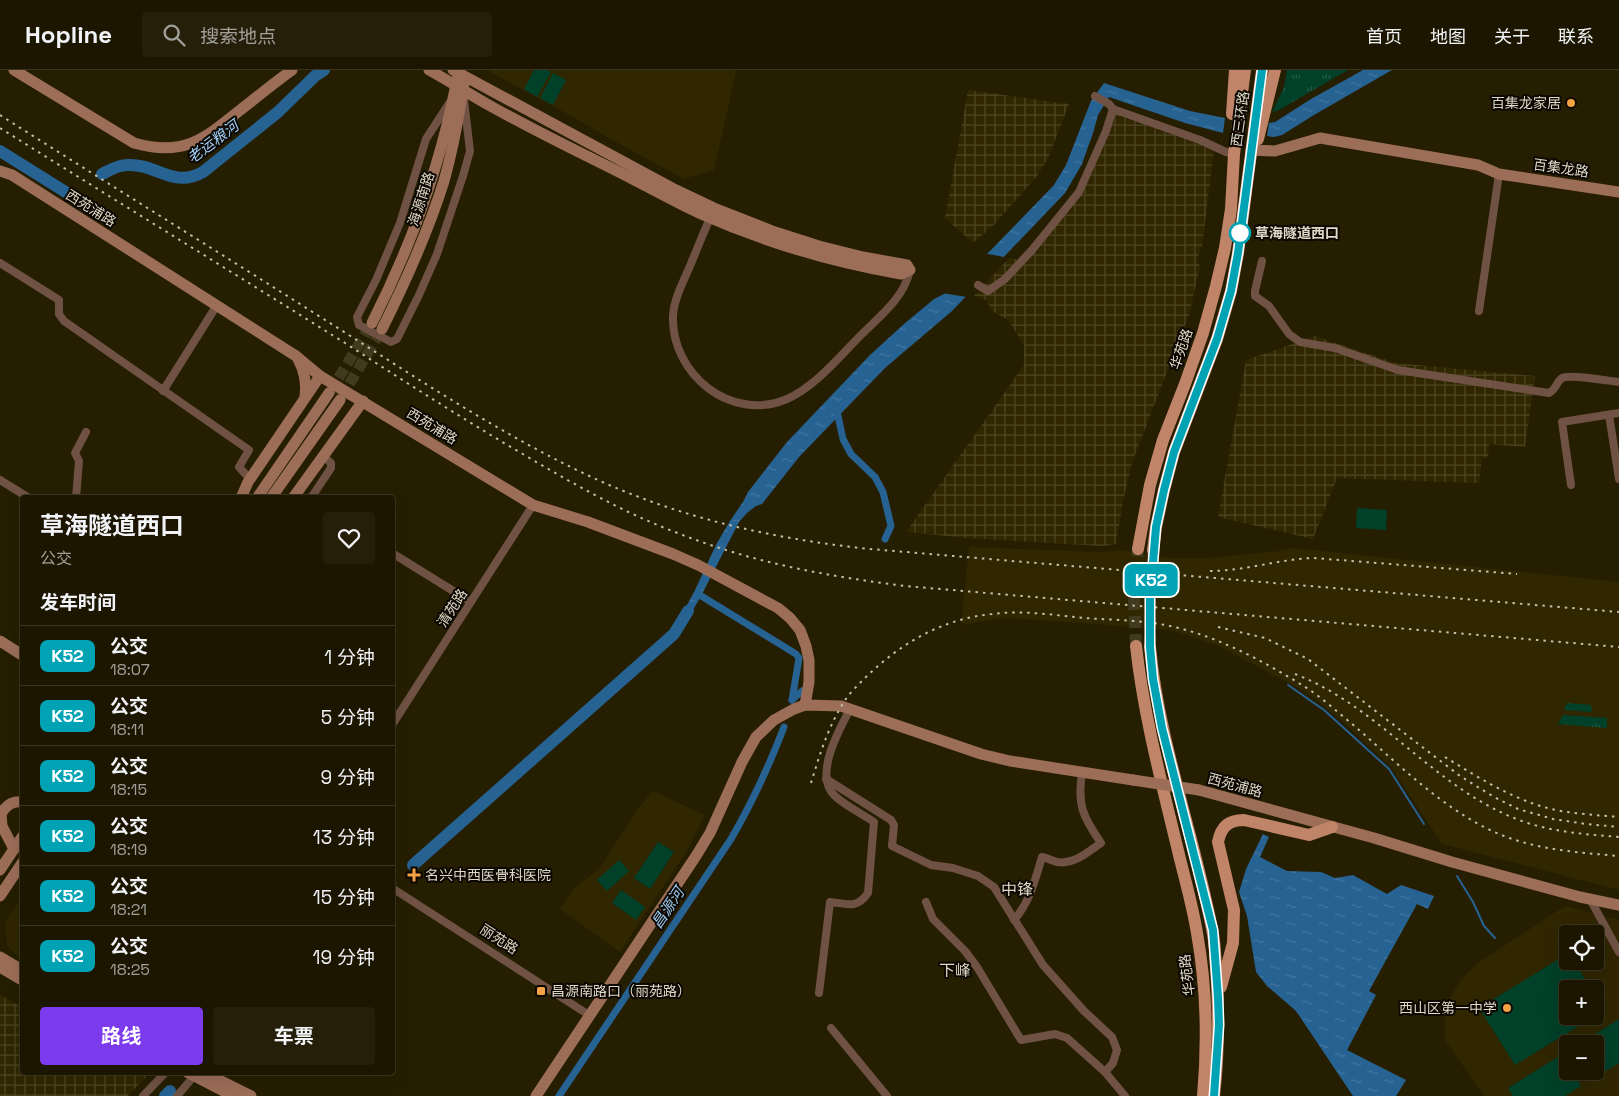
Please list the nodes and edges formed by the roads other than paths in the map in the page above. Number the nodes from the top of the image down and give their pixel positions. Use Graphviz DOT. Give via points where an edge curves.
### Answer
graph roads {
  1 [pos="14,70"];
  2 [pos="292,70"];
  3 [pos="429,70"];
  4 [pos="1235,70"];
  5 [pos="1245,70"];
  6 [pos="1262,70"];
  7 [pos="1275,70"];
  8 [pos="460,76"];
  9 [pos="1095,96"];
  10 [pos="453,99"];
  11 [pos="1111,106"];
  12 [pos="1253,150"];
  13 [pos="1234,154"];
  14 [pos="0,171"];
  15 [pos="1499,174"];
  16 [pos="1619,192"];
  17 [pos="712,213"];
  18 [pos="1262,261"];
  19 [pos="0,263"];
  20 [pos="910,270"];
  21 [pos="978,285"];
  22 [pos="217,305"];
  23 [pos="1479,310"];
  24 [pos="296,356"];
  25 [pos="320,376"];
  26 [pos="1619,382"];
  27 [pos="163,391"];
  28 [pos="330,393"];
  29 [pos="305,397"];
  30 [pos="340,400"];
  31 [pos="363,401"];
  32 [pos="1619,413"];
  33 [pos="1609,415"];
  34 [pos="86,432"];
  35 [pos="323,456"];
  36 [pos="1619,478"];
  37 [pos="250,479"];
  38 [pos="0,480"];
  39 [pos="1571,485"];
  40 [pos="24,495"];
  41 [pos="76,495"];
  42 [pos="242,495"];
  43 [pos="259,495"];
  44 [pos="273,495"];
  45 [pos="295,495"];
  46 [pos="313,495"];
  47 [pos="533,505"];
  48 [pos="1138,549"];
  49 [pos="1153,550"];
  50 [pos="395,555"];
  51 [pos="471,602"];
  52 [pos="0,641"];
  53 [pos="1136,646"];
  54 [pos="1150,647"];
  55 [pos="20,655"];
  56 [pos="805,705"];
  57 [pos="846,707"];
  58 [pos="395,720"];
  59 [pos="1082,773"];
  60 [pos="826,779"];
  61 [pos="20,802"];
  62 [pos="2,808"];
  63 [pos="1332,827"];
  64 [pos="20,840"];
  65 [pos="14,849"];
  66 [pos="20,866"];
  67 [pos="0,870"];
  68 [pos="396,890"];
  69 [pos="0,896"];
  70 [pos="1590,899"];
  71 [pos="926,902"];
  72 [pos="1619,905"];
  73 [pos="1014,920"];
  74 [pos="1619,952"];
  75 [pos="0,957"];
  76 [pos="0,967"];
  77 [pos="20,969"];
  78 [pos="20,979"];
  79 [pos="819,993"];
  80 [pos="1218,997"];
  81 [pos="589,1015"];
  82 [pos="831,1028"];
  83 [pos="1105,1072"];
  84 [pos="163,1075"];
  85 [pos="195,1075"];
  86 [pos="200,1075"];
  87 [pos="202,1075"];
  88 [pos="143,1096"];
  89 [pos="177,1096"];
  90 [pos="233,1096"];
  91 [pos="251,1096"];
  92 [pos="536,1096"];
  93 [pos="887,1096"];
  94 [pos="1125,1096"];
  95 [pos="1204,1096"];
  96 [pos="1214,1096"];
  1 -- 2 [label="street" via="134,143 164,148 180,147 208,136"];
  3 -- 8 [label="street"];
  4 -- 13 [label="main road"];
  5 -- 13 [label="main road, 西三环路"];
  6 -- 12 [label="main road, 西三环路"];
  7 -- 12 [label="main road" via="1261,133"];
  8 -- 10 [label="street, 海源南路"];
  8 -- 10 [label="street, 海源南路" via="452,147 433,213 413,265 377,326 424,205"];
  8 -- 10 [label="street" via="470,151 447,227 428,274 397,339 391,342 359,325 357,317 400,223 426,139"];
  8 -- 17 [label="street" via="561,144"];
  9 -- 11 [label="street"];
  11 -- 13 [label="street"];
  11 -- 21 [label="street" via="1106,131 1079,192 1005,279 988,291"];
  12 -- 15 [label="street, 百集龙路" via="1275,151 1320,138 1478,165"];
  12 -- 49 [label="main road" via="1231,291 1217,339 1174,452"];
  13 -- 48 [label="main road, 华苑路" via="1231,209 1216,286 1185,384 1163,440 1150,485"];
  14 -- 22 [label="street, 西苑浦路" via="12,175"];
  15 -- 16 [label="street, 百集龙路"];
  15 -- 23 [label="street"];
  17 -- 20 [label="street" via="765,240 836,261 901,274"];
  17 -- 20 [label="street" via="677,297 674,332 678,348 693,376 710,390 733,401 775,403 803,390 894,302 907,283"];
  18 -- 26 [label="street" via="1256,296 1300,342 1335,348 1398,370 1549,393 1561,379 1569,376"];
  19 -- 27 [label="street" via="59,300 59,314 64,321"];
  22 -- 24 [label="street, 西苑浦路"];
  22 -- 27 [label="street"];
  24 -- 25 [label="street, 西苑浦路"];
  24 -- 29 [label="street" via="305,374"];
  25 -- 29 [label="street"];
  25 -- 31 [label="street, 西苑浦路"];
  27 -- 37 [label="street" via="249,450 239,467"];
  28 -- 43 [label="street"];
  29 -- 37 [label="street"];
  30 -- 44 [label="street"];
  31 -- 35 [label="street"];
  31 -- 47 [label="street, 西苑浦路"];
  32 -- 33 [label="street"];
  33 -- 36 [label="street"];
  33 -- 39 [label="street" via="1562,422"];
  34 -- 41 [label="street" via="75,453 79,462"];
  35 -- 45 [label="street"];
  35 -- 46 [label="street" via="331,463 331,468"];
  37 -- 42 [label="street"];
  38 -- 40 [label="street"];
  47 -- 51 [label="street, 清苑路"];
  47 -- 56 [label="street, 西苑浦路" via="673,554 778,608 800,630 806,646 809,660"];
  50 -- 51 [label="street"];
  51 -- 58 [label="street, 清苑路"];
  52 -- 55 [label="street"];
  53 -- 95 [label="main road, 华苑路" via="1148,728 1197,932 1206,1012"];
  54 -- 80 [label="main road, 华苑路" via="1162,728 1213,930"];
  56 -- 57 [label="street, 西苑浦路"];
  56 -- 81 [label="street" via="774,720 756,737 696,856"];
  57 -- 59 [label="street, 西苑浦路" via="981,754"];
  57 -- 60 [label="street" via="825,769"];
  59 -- 63 [label="street, 西苑浦路, bridge" via="1199,790"];
  59 -- 73 [label="street" via="1080,802 1086,823 1101,844 1068,862 1042,857 1032,894"];
  60 -- 73 [label="street" via="891,820 894,825 892,846 931,865 978,876 994,887"];
  60 -- 79 [label="street" via="834,795 874,822 868,893 856,904 830,902"];
  61 -- 62 [label="street"];
  62 -- 65 [label="street" via="1,822"];
  63 -- 70 [label="street, 西苑浦路"];
  63 -- 80 [label="main road" via="1309,835 1234,820 1220,831 1218,842 1234,910 1234,931"];
  64 -- 65 [label="street"];
  65 -- 67 [label="street"];
  66 -- 69 [label="street"];
  68 -- 81 [label="street, 丽苑路"];
  70 -- 72 [label="street, 西苑浦路"];
  70 -- 74 [label="street"];
  71 -- 83 [label="street" via="932,919 977,967 1021,1040 1055,1034 1067,1038"];
  73 -- 83 [label="street" via="1043,965 1112,1037 1117,1050 1113,1063"];
  75 -- 77 [label="street"];
  76 -- 78 [label="street"];
  80 -- 96 [label="main road, 华苑路" via="1219,1038"];
  81 -- 92 [label="street"];
  82 -- 93 [label="street"];
  83 -- 94 [label="street"];
  84 -- 88 [label="street"];
  85 -- 89 [label="street"];
  86 -- 90 [label="street"];
  87 -- 91 [label="street"];
}
